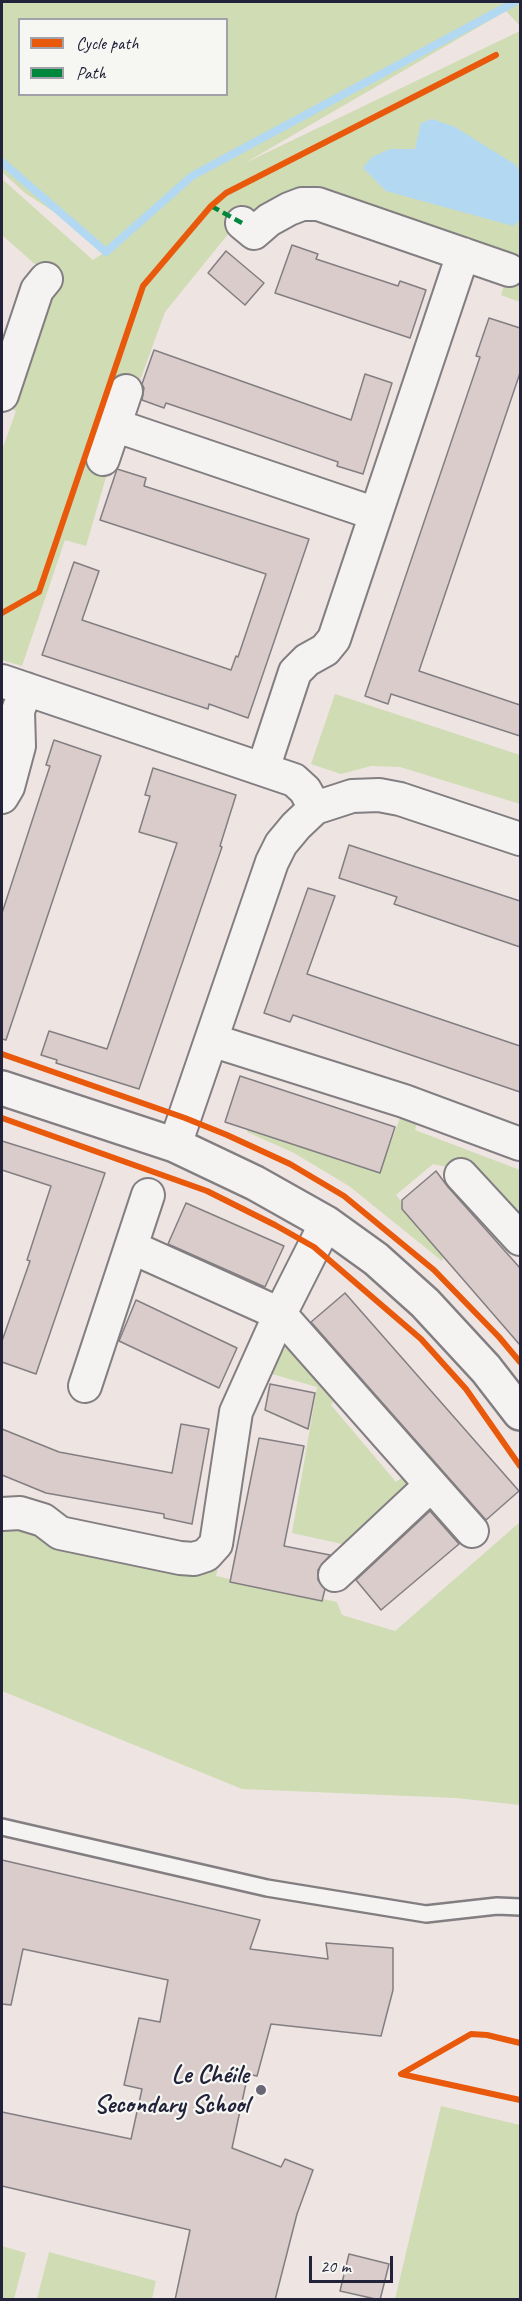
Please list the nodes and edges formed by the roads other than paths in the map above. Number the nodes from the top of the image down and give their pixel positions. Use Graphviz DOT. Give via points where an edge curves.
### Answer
graph roads {
  1 [pos="242,223"];
  2 [pos="463,254"];
  3 [pos="509,270"];
  4 [pos="46,279"];
  5 [pos="126,390"];
  6 [pos="2,395"];
  7 [pos="114,425"];
  8 [pos="103,459"];
  9 [pos="376,514"];
  10 [pos="14,685"];
  11 [pos="263,769"];
  12 [pos="2,798"];
  13 [pos="315,808"];
  14 [pos="520,839"];
  15 [pos="211,1041"];
  16 [pos="2,1088"];
  17 [pos="520,1144"];
  18 [pos="175,1145"];
  19 [pos="461,1175"];
  20 [pos="148,1195"];
  21 [pos="326,1223"];
  22 [pos="520,1239"];
  23 [pos="131,1247"];
  24 [pos="280,1314"];
  25 [pos="85,1386"];
  26 [pos="520,1413"];
  27 [pos="431,1485"];
  28 [pos="2,1514"];
  29 [pos="472,1531"];
  30 [pos="334,1575"];
  31 [pos="2,1827"];
  32 [pos="520,1906"];
  1 -- 2 [label="street" via="254,234 288,209 318,204"];
  2 -- 3 [label="street"];
  2 -- 9 [label="street"];
  4 -- 6 [label="street" via="37,290"];
  5 -- 7 [label="street"];
  7 -- 8 [label="street"];
  7 -- 9 [label="street"];
  9 -- 11 [label="street" via="334,639 294,672"];
  10 -- 11 [label="street"];
  10 -- 12 [label="street" via="19,746"];
  11 -- 13 [label="street" via="294,780"];
  13 -- 14 [label="street" via="352,796 379,795"];
  13 -- 15 [label="street" via="281,844 272,862"];
  15 -- 17 [label="street" via="404,1101"];
  15 -- 18 [label="street"];
  16 -- 18 [label="street"];
  18 -- 21 [label="street"];
  19 -- 22 [label="street"];
  20 -- 23 [label="street"];
  21 -- 24 [label="street"];
  21 -- 26 [label="street" via="376,1258 424,1303 486,1369"];
  23 -- 24 [label="street"];
  23 -- 25 [label="street"];
  24 -- 27 [label="street"];
  24 -- 28 [label="street" via="236,1412 216,1544 206,1555 180,1558 60,1533 43,1520 20,1513"];
  27 -- 29 [label="street"];
  27 -- 30 [label="street"];
  31 -- 32 [label="lane" via="267,1888 426,1914"];
}
